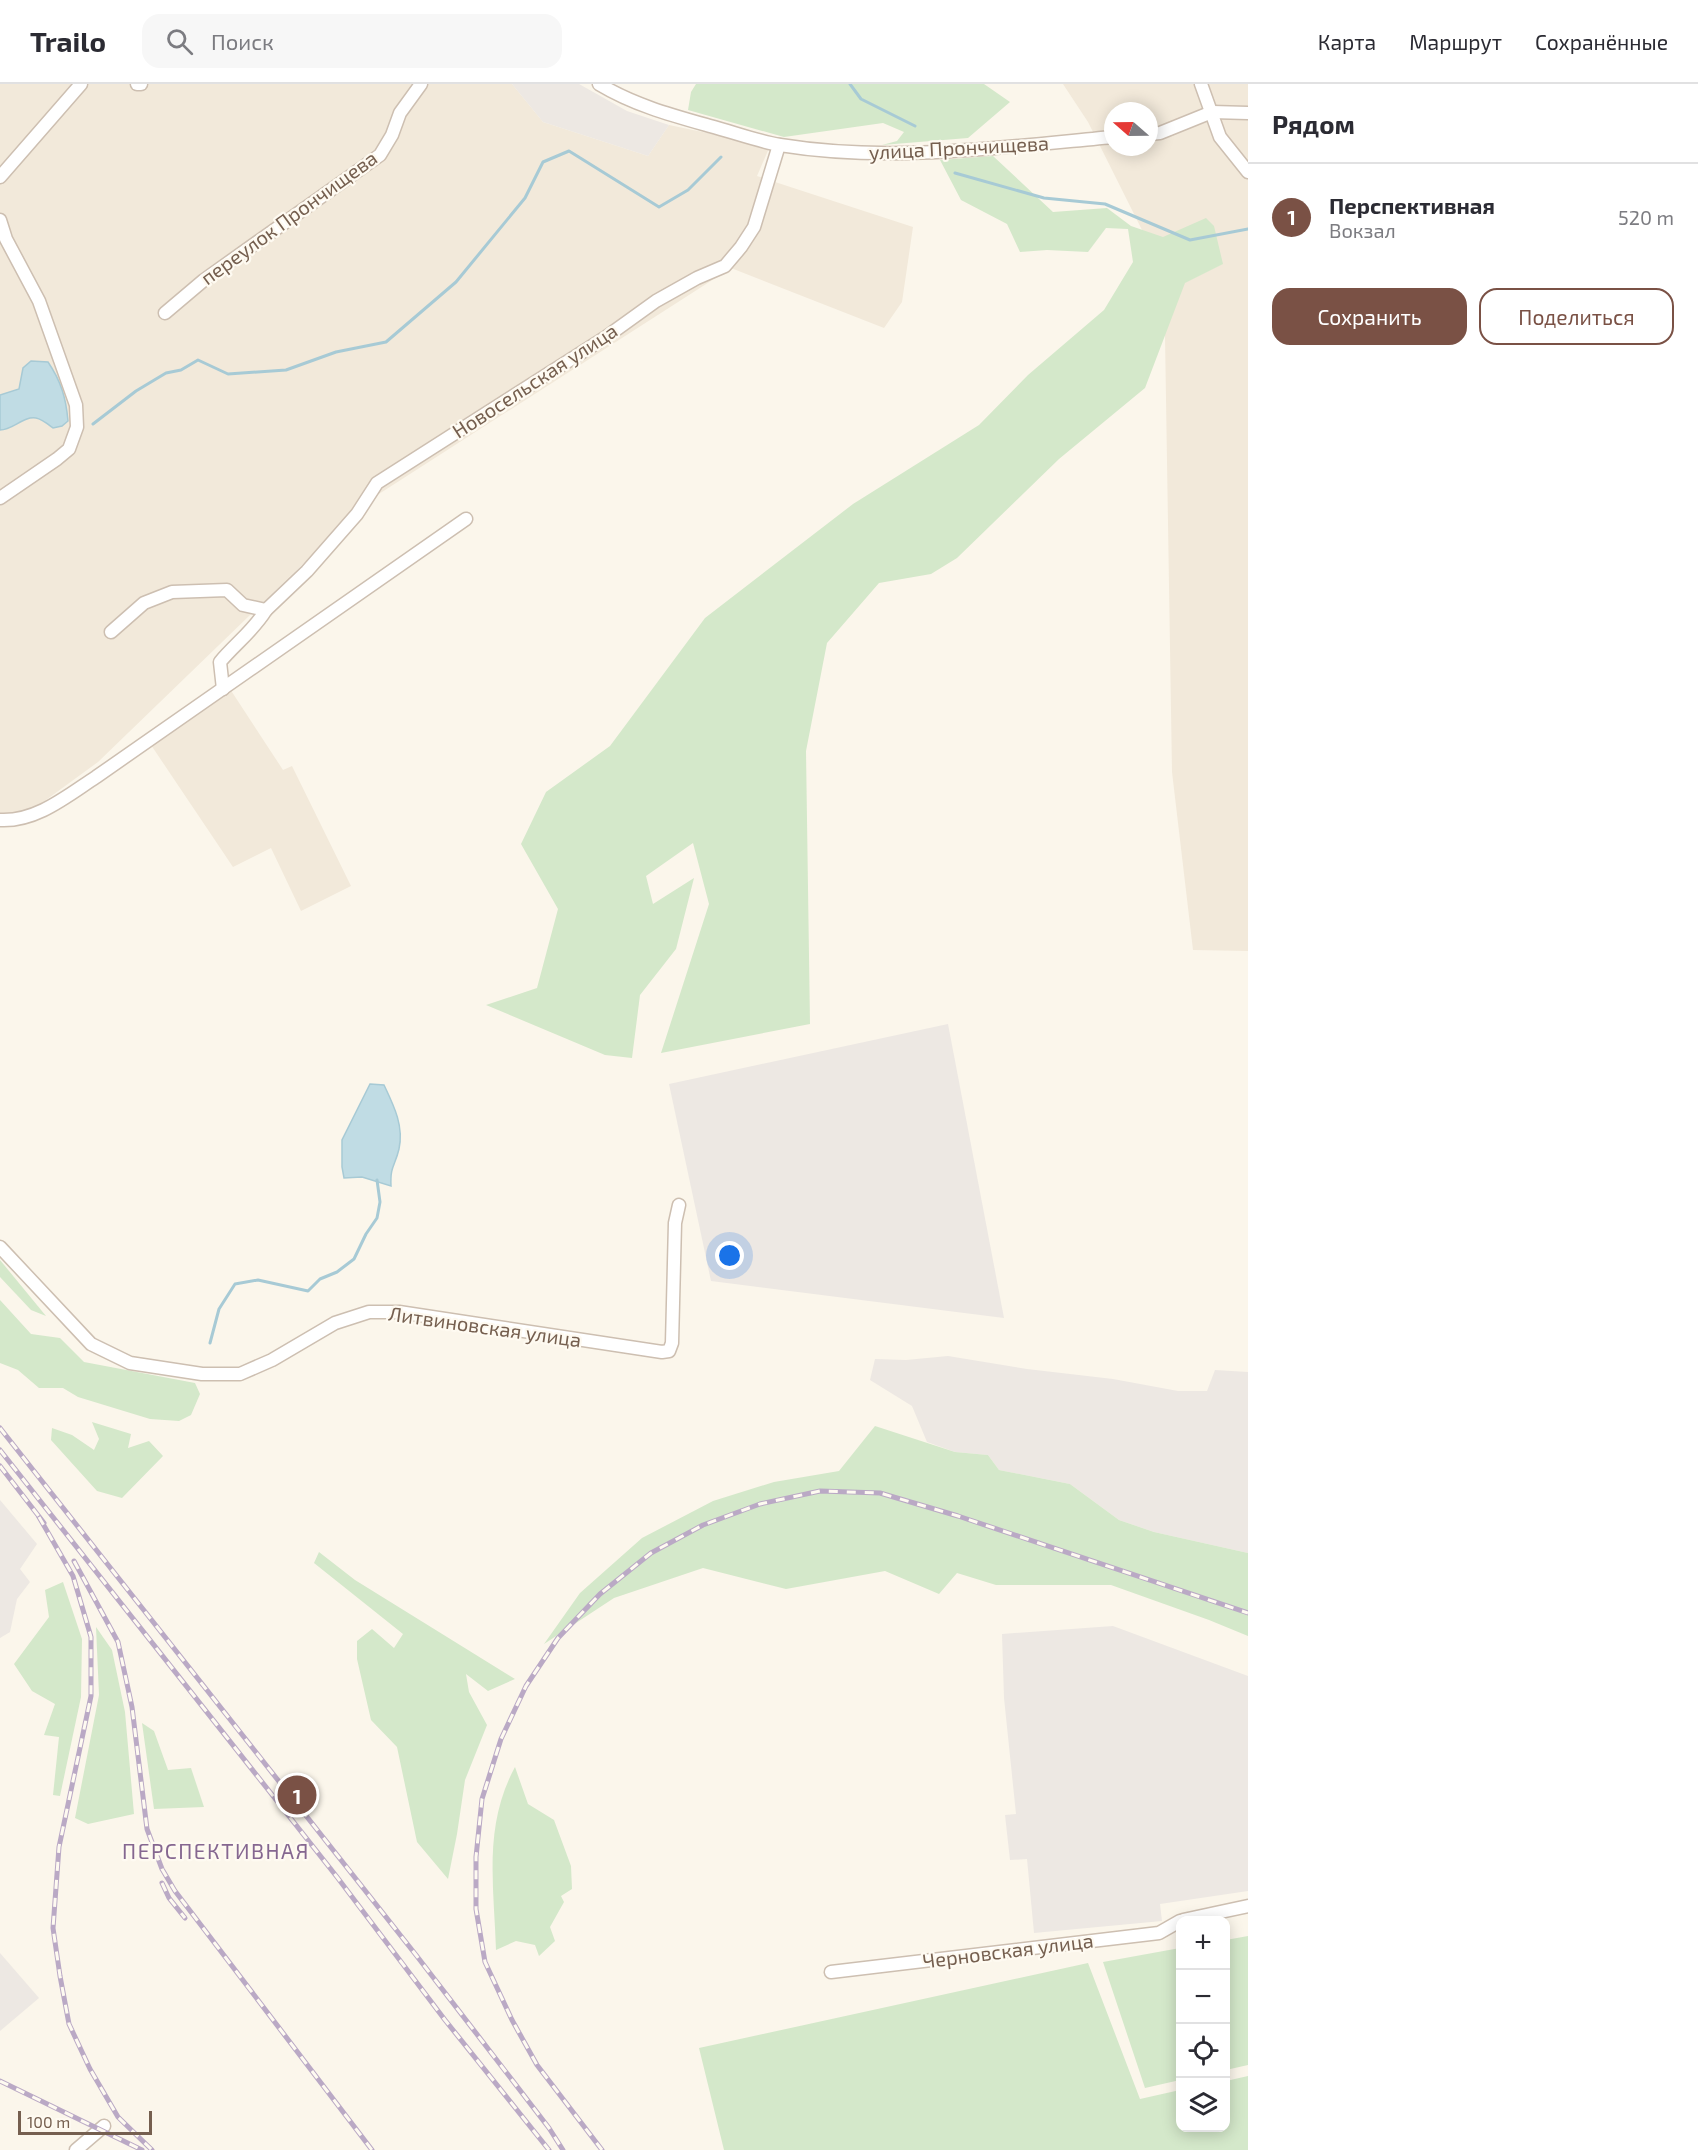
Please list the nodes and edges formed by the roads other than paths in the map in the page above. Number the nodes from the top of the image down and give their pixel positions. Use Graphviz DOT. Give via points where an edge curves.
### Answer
graph roads {
  1 [pos="81,84"];
  2 [pos="422,84"];
  3 [pos="599,84"];
  4 [pos="1201,84"];
  5 [pos="1212,112"];
  6 [pos="1248,113"];
  7 [pos="1158,133"];
  8 [pos="1104,138"];
  9 [pos="779,145"];
  10 [pos="1248,172"];
  11 [pos="0,177"];
  12 [pos="0,220"];
  13 [pos="165,314"];
  14 [pos="0,498"];
  15 [pos="466,519"];
  16 [pos="266,610"];
  17 [pos="111,632"];
  18 [pos="223,689"];
  19 [pos="0,820"];
  20 [pos="679,1205"];
  21 [pos="0,1247"];
  22 [pos="1248,1906"];
  23 [pos="1204,1916"];
  24 [pos="1176,1924"];
  25 [pos="831,1972"];
  26 [pos="104,2126"];
  27 [pos="76,2150"];
  1 -- 11 [label="street"];
  2 -- 13 [label="street, переулок Прончищева" via="400,113 380,155 204,280"];
  3 -- 9 [label="street, улица Прончищева" via="654,110"];
  4 -- 5 [label="street"];
  5 -- 6 [label="street"];
  5 -- 7 [label="street"];
  5 -- 10 [label="street" via="1220,137"];
  8 -- 9 [label="street, улица Прончищева" via="918,153 867,154"];
  9 -- 16 [label="street, Новосельская улица" via="754,227 725,266 656,301 377,483 357,514"];
  12 -- 14 [label="street" via="55,343 76,405 77,427 69,449"];
  15 -- 18 [label="street"];
  16 -- 17 [label="street" via="243,605 227,590 172,592 144,603"];
  16 -- 18 [label="street, Новосельская улица" via="258,624 220,662"];
  18 -- 19 [label="street" via="40,813"];
  20 -- 21 [label="street, Литвиновская улица" via="675,1223 672,1343 669,1351 662,1352 399,1312 369,1312 336,1323 240,1374 202,1374 130,1364 91,1344"];
  22 -- 23 [label="street, Черновская улица"];
  24 -- 25 [label="street, Черновская улица" via="1159,1934"];
  26 -- 27 [label="street"];
}
